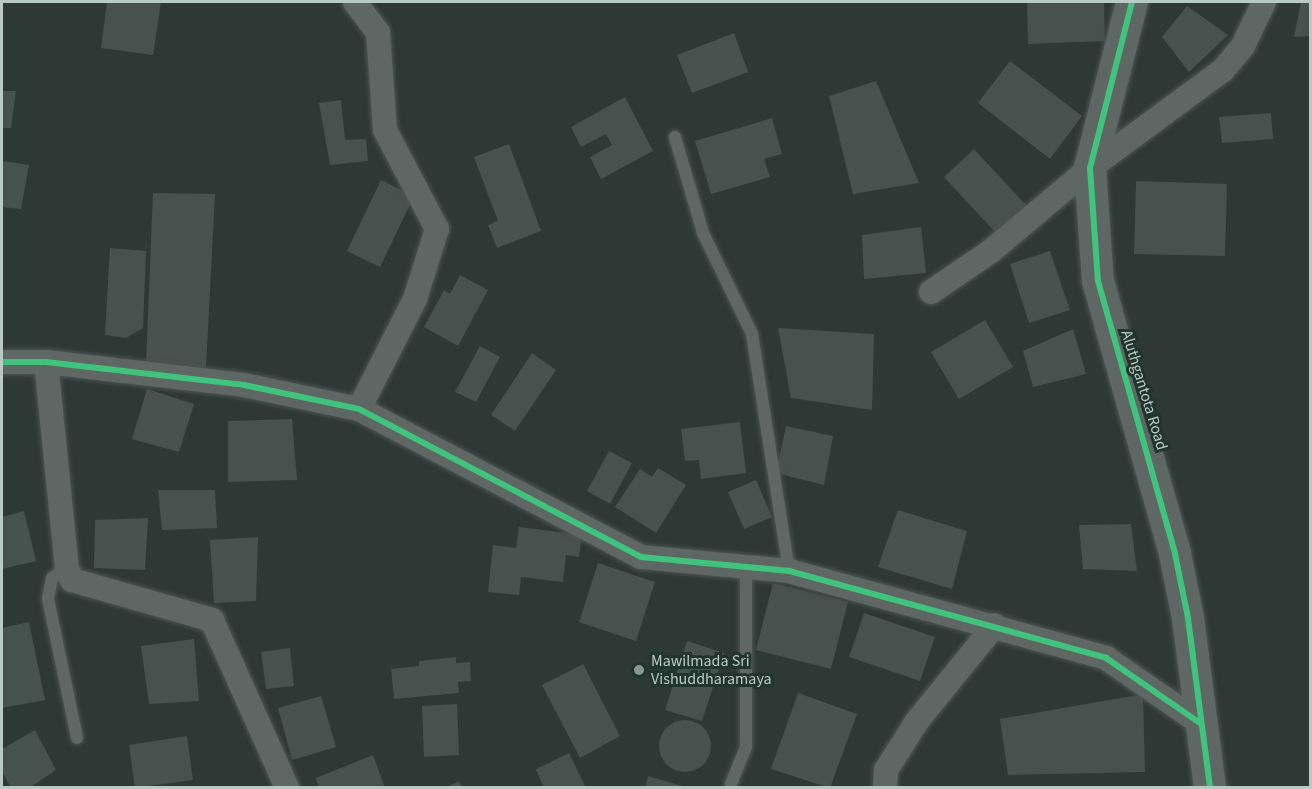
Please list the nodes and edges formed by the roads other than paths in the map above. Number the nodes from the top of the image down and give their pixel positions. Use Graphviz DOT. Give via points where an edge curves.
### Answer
graph roads {
  1 [pos="355,2"];
  2 [pos="1132,2"];
  3 [pos="1264,2"];
  4 [pos="675,137"];
  5 [pos="1090,168"];
  6 [pos="932,292"];
  7 [pos="2,362"];
  8 [pos="46,362"];
  9 [pos="359,410"];
  10 [pos="746,567"];
  11 [pos="67,569"];
  12 [pos="789,571"];
  13 [pos="995,626"];
  14 [pos="1200,723"];
  15 [pos="77,738"];
  16 [pos="731,784"];
  17 [pos="287,788"];
  18 [pos="885,788"];
  19 [pos="1210,788"];
  1 -- 9 [label="street" via="378,32 385,130 437,229 415,299"];
  2 -- 5 [label="street, Aluthgantota Road"];
  3 -- 5 [label="street" via="1243,46 1223,70"];
  4 -- 12 [label="lane" via="704,233 752,334"];
  5 -- 6 [label="street" via="991,251"];
  5 -- 14 [label="street, Aluthgantota Road" via="1098,281 1175,554 1188,618"];
  7 -- 8 [label="street"];
  8 -- 9 [label="street" via="244,385"];
  8 -- 11 [label="street"];
  9 -- 10 [label="street" via="641,557"];
  10 -- 12 [label="street"];
  10 -- 16 [label="lane" via="746,747"];
  11 -- 15 [label="lane" via="52,578 48,599"];
  11 -- 17 [label="street" via="72,580 212,620"];
  12 -- 13 [label="street"];
  13 -- 14 [label="street" via="1106,658"];
  13 -- 18 [label="street" via="918,720 886,770"];
  14 -- 19 [label="street, Aluthgantota Road"];
}
